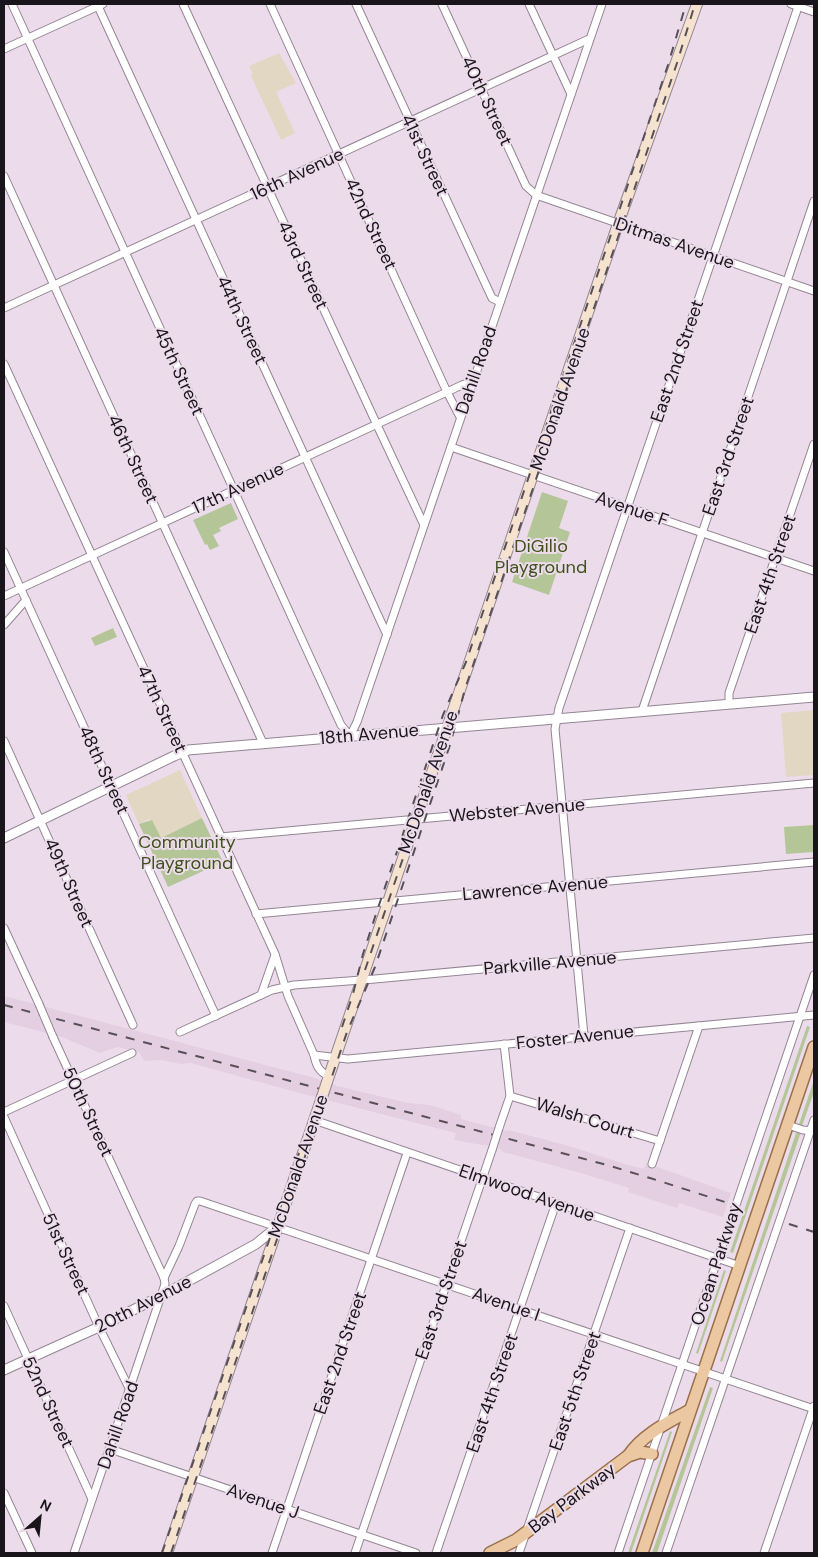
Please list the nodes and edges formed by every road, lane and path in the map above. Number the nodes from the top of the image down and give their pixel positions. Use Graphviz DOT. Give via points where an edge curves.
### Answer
graph roads {
  1 [pos="12,4"];
  2 [pos="183,4"];
  3 [pos="270,4"];
  4 [pos="356,4"];
  5 [pos="442,4"];
  6 [pos="529,4"];
  7 [pos="602,4"];
  8 [pos="796,4"];
  9 [pos="100,5"];
  10 [pos="694,7"];
  11 [pos="814,12"];
  12 [pos="28,38"];
  13 [pos="589,39"];
  14 [pos="4,49"];
  15 [pos="553,57"];
  16 [pos="481,89"];
  17 [pos="571,94"];
  18 [pos="410,122"];
  19 [pos="339,155"];
  20 [pos="4,176"];
  21 [pos="267,187"];
  22 [pos="536,195"];
  23 [pos="814,201"];
  24 [pos="196,220"];
  25 [pos="618,224"];
  26 [pos="125,252"];
  27 [pos="713,257"];
  28 [pos="787,282"];
  29 [pos="54,285"];
  30 [pos="814,291"];
  31 [pos="500,302"];
  32 [pos="4,308"];
  33 [pos="4,364"];
  34 [pos="473,381"];
  35 [pos="447,392"];
  36 [pos="460,417"];
  37 [pos="376,425"];
  38 [pos="814,444"];
  39 [pos="450,447"];
  40 [pos="305,457"];
  41 [pos="534,475"];
  42 [pos="234,490"];
  43 [pos="628,507"];
  44 [pos="163,523"];
  45 [pos="424,525"];
  46 [pos="701,533"];
  47 [pos="4,552"];
  48 [pos="92,556"];
  49 [pos="776,558"];
  50 [pos="814,571"];
  51 [pos="20,588"];
  52 [pos="4,596"];
  53 [pos="26,600"];
  54 [pos="4,625"];
  55 [pos="387,635"];
  56 [pos="814,697"];
  57 [pos="729,704"];
  58 [pos="642,711"];
  59 [pos="557,718"];
  60 [pos="447,728"];
  61 [pos="350,736"];
  62 [pos="4,741"];
  63 [pos="263,743"];
  64 [pos="182,753"];
  65 [pos="814,784"];
  66 [pos="111,786"];
  67 [pos="563,806"];
  68 [pos="416,818"];
  69 [pos="40,820"];
  70 [pos="220,837"];
  71 [pos="4,838"];
  72 [pos="814,862"];
  73 [pos="570,885"];
  74 [pos="388,902"];
  75 [pos="256,914"];
  76 [pos="4,928"];
  77 [pos="814,938"];
  78 [pos="275,954"];
  79 [pos="577,960"];
  80 [pos="814,976"];
  81 [pos="362,979"];
  82 [pos="285,987"];
  83 [pos="261,995"];
  84 [pos="814,1015"];
  85 [pos="216,1016"];
  86 [pos="800,1016"];
  87 [pos="133,1025"];
  88 [pos="699,1026"];
  89 [pos="180,1032"];
  90 [pos="584,1036"];
  91 [pos="504,1044"];
  92 [pos="814,1047"];
  93 [pos="132,1053"];
  94 [pos="314,1055"];
  95 [pos="335,1057"];
  96 [pos="328,1079"];
  97 [pos="73,1080"];
  98 [pos="510,1096"];
  99 [pos="4,1112"];
  100 [pos="4,1117"];
  101 [pos="314,1120"];
  102 [pos="814,1120"];
  103 [pos="788,1125"];
  104 [pos="812,1131"];
  105 [pos="660,1141"];
  106 [pos="407,1153"];
  107 [pos="652,1164"];
  108 [pos="482,1178"];
  109 [pos="556,1204"];
  110 [pos="277,1227"];
  111 [pos="630,1228"];
  112 [pos="718,1258"];
  113 [pos="372,1259"];
  114 [pos="740,1266"];
  115 [pos="164,1278"];
  116 [pos="446,1284"];
  117 [pos="161,1296"];
  118 [pos="4,1306"];
  119 [pos="520,1309"];
  120 [pos="99,1327"];
  121 [pos="594,1334"];
  122 [pos="28,1359"];
  123 [pos="683,1364"];
  124 [pos="4,1370"];
  125 [pos="704,1372"];
  126 [pos="727,1379"];
  127 [pos="130,1390"];
  128 [pos="814,1408"];
  129 [pos="690,1410"];
  130 [pos="662,1426"];
  131 [pos="110,1449"];
  132 [pos="652,1454"];
  133 [pos="628,1456"];
  134 [pos="192,1477"];
  135 [pos="4,1493"];
  136 [pos="92,1499"];
  137 [pos="287,1510"];
  138 [pos="527,1532"];
  139 [pos="361,1534"];
  140 [pos="32,1553"];
  141 [pos="74,1553"];
  142 [pos="167,1553"];
  143 [pos="272,1553"];
  144 [pos="354,1553"];
  145 [pos="416,1553"];
  146 [pos="436,1553"];
  147 [pos="490,1553"];
  148 [pos="519,1553"];
  149 [pos="618,1553"];
  150 [pos="642,1553"];
  151 [pos="666,1553"];
  152 [pos="764,1553"];
  1 -- 12 [label="street, 45th Street"];
  2 -- 21 [label="street, 43rd Street"];
  3 -- 19 [label="street, 42nd Street"];
  4 -- 18 [label="street, 41st Street"];
  5 -- 16 [label="street, 40th Street"];
  6 -- 15 [label="street"];
  7 -- 13 [label="street, Dahill Road"];
  8 -- 11 [label="street"];
  8 -- 27 [label="street, East 2nd Street"];
  9 -- 12 [label="street"];
  9 -- 24 [label="street, 44th Street"];
  10 -- 25 [label="main road, McDonald Avenue"];
  12 -- 14 [label="street"];
  12 -- 26 [label="street, 45th Street"];
  13 -- 15 [label="street, 16th Avenue"];
  13 -- 17 [label="street, Dahill Road"];
  15 -- 16 [label="street, 16th Avenue"];
  15 -- 17 [label="street"];
  16 -- 18 [label="street, 16th Avenue"];
  16 -- 22 [label="street, 40th Street" via="526,186"];
  17 -- 22 [label="street, Dahill Road"];
  18 -- 19 [label="street, 16th Avenue"];
  18 -- 31 [label="street, 41st Street" via="492,298"];
  19 -- 21 [label="street, 16th Avenue"];
  19 -- 35 [label="street, 42nd Street"];
  20 -- 29 [label="street, 46th Street"];
  21 -- 24 [label="street, 16th Avenue"];
  21 -- 37 [label="street, 43rd Street"];
  22 -- 25 [label="street, Ditmas Avenue"];
  22 -- 31 [label="street, Dahill Road"];
  23 -- 28 [label="street, East 3rd Street"];
  24 -- 26 [label="street, 16th Avenue"];
  24 -- 40 [label="street, 44th Street"];
  25 -- 27 [label="street, Ditmas Avenue"];
  25 -- 41 [label="main road, McDonald Avenue"];
  26 -- 29 [label="street, 16th Avenue"];
  26 -- 42 [label="street, 45th Street"];
  27 -- 28 [label="street, Ditmas Avenue"];
  27 -- 43 [label="street, East 2nd Street"];
  28 -- 30 [label="street, Ditmas Avenue"];
  28 -- 46 [label="street, East 3rd Street"];
  29 -- 32 [label="street, 16th Avenue"];
  29 -- 44 [label="street, 46th Street"];
  31 -- 34 [label="street, Dahill Road"];
  33 -- 48 [label="street, 47th Street"];
  34 -- 35 [label="street, 17th Avenue"];
  34 -- 36 [label="street, Dahill Road"];
  35 -- 36 [label="street, 42nd Street"];
  35 -- 37 [label="street, 17th Avenue"];
  36 -- 39 [label="street, Dahill Road"];
  37 -- 40 [label="street, 17th Avenue"];
  37 -- 45 [label="street, 43rd Street"];
  38 -- 49 [label="street, East 4th Street"];
  39 -- 41 [label="street, Avenue F"];
  39 -- 45 [label="street, Dahill Road"];
  40 -- 42 [label="street, 17th Avenue"];
  40 -- 55 [label="street, 44th Street"];
  41 -- 43 [label="street, Avenue F"];
  41 -- 60 [label="main road, McDonald Avenue"];
  42 -- 44 [label="street, 17th Avenue"];
  42 -- 61 [label="street, 45th Street" via="341,724"];
  43 -- 46 [label="street, Avenue F"];
  43 -- 59 [label="street, East 2nd Street"];
  44 -- 48 [label="street, 17th Avenue"];
  44 -- 63 [label="street, 46th Street"];
  45 -- 55 [label="street, Dahill Road"];
  46 -- 49 [label="street, Avenue F"];
  46 -- 58 [label="street, East 3rd Street"];
  47 -- 51 [label="street, 48th Street"];
  48 -- 51 [label="street, 17th Avenue"];
  48 -- 64 [label="street, 47th Street"];
  49 -- 50 [label="street, Avenue F"];
  49 -- 57 [label="street, East 4th Street"];
  51 -- 52 [label="street, 17th Avenue"];
  51 -- 53 [label="street, 48th Street"];
  53 -- 54 [label="street"];
  53 -- 66 [label="street, 48th Street"];
  55 -- 61 [label="street, Dahill Road"];
  56 -- 57 [label="street, 18th Avenue"];
  57 -- 58 [label="street, 18th Avenue"];
  58 -- 59 [label="street, 18th Avenue"];
  59 -- 60 [label="street, 18th Avenue"];
  59 -- 67 [label="street, East 2nd Street" via="555,729"];
  60 -- 61 [label="street, 18th Avenue"];
  60 -- 68 [label="main road, McDonald Avenue"];
  61 -- 63 [label="street, 18th Avenue"];
  62 -- 69 [label="street, 49th Street"];
  63 -- 64 [label="street, 18th Avenue"];
  64 -- 66 [label="street, 18th Avenue"];
  64 -- 70 [label="street, 47th Street"];
  65 -- 67 [label="street, Webster Avenue"];
  66 -- 69 [label="street, 18th Avenue"];
  66 -- 85 [label="street, 48th Street"];
  67 -- 68 [label="street, Webster Avenue"];
  67 -- 73 [label="street, East 2nd Street"];
  68 -- 70 [label="street, Webster Avenue"];
  68 -- 74 [label="main road, McDonald Avenue"];
  69 -- 71 [label="street, 18th Avenue"];
  69 -- 87 [label="street, 49th Street"];
  70 -- 75 [label="street, 47th Street"];
  72 -- 73 [label="street, Lawrence Avenue"];
  73 -- 74 [label="street, Lawrence Avenue"];
  73 -- 79 [label="street, East 2nd Street"];
  74 -- 75 [label="street, Lawrence Avenue"];
  74 -- 81 [label="main road, McDonald Avenue"];
  75 -- 78 [label="street, 47th Street"];
  76 -- 97 [label="street, 50th Street, bridge"];
  77 -- 79 [label="street, Parkville Avenue"];
  78 -- 82 [label="street, 47th Street"];
  78 -- 83 [label="street"];
  79 -- 81 [label="street, Parkville Avenue"];
  79 -- 90 [label="street, East 2nd Street"];
  80 -- 86 [label="street, Ocean Parkway"];
  81 -- 82 [label="street, Parkville Avenue"];
  81 -- 95 [label="main road, McDonald Avenue"];
  82 -- 83 [label="street, Parkville Avenue"];
  82 -- 94 [label="street, 47th Street"];
  83 -- 85 [label="street, Parkville Avenue"];
  84 -- 86 [label="street, Foster Avenue"];
  85 -- 89 [label="street, Parkville Avenue"];
  86 -- 88 [label="street, Foster Avenue"];
  86 -- 112 [label="street, Ocean Parkway"];
  88 -- 90 [label="street, Foster Avenue"];
  88 -- 105 [label="street"];
  90 -- 91 [label="street, Foster Avenue"];
  91 -- 95 [label="street, Foster Avenue" via="348,1059"];
  91 -- 98 [label="street, East 3rd Street"];
  92 -- 103 [label="main road, Ocean Parkway"];
  93 -- 97 [label="street"];
  94 -- 95 [label="street"];
  94 -- 96 [label="street, 47th Street" via="319,1069"];
  95 -- 96 [label="main road, McDonald Avenue"];
  96 -- 101 [label="main road, McDonald Avenue, bridge"];
  97 -- 99 [label="street"];
  97 -- 115 [label="street, 50th Street"];
  98 -- 105 [label="street, Walsh Court"];
  98 -- 108 [label="street, East 3rd Street, bridge"];
  100 -- 120 [label="street, 51st Street"];
  101 -- 106 [label="street, Elmwood Avenue"];
  101 -- 110 [label="main road, McDonald Avenue"];
  102 -- 104 [label="street"];
  103 -- 104 [label="street"];
  103 -- 114 [label="main road, Ocean Parkway"];
  104 -- 126 [label="street"];
  105 -- 107 [label="street"];
  106 -- 108 [label="street, Elmwood Avenue"];
  106 -- 113 [label="street, East 2nd Street"];
  108 -- 109 [label="street, Elmwood Avenue"];
  108 -- 116 [label="street, East 3rd Street"];
  109 -- 111 [label="street, Elmwood Avenue"];
  109 -- 119 [label="street, East 4th Street"];
  110 -- 113 [label="street, Avenue I"];
  110 -- 115 [label="street, Avenue I" via="197,1201"];
  110 -- 117 [label="street, 20th Avenue" via="256,1244"];
  110 -- 134 [label="main road, McDonald Avenue"];
  111 -- 112 [label="street, Elmwood Avenue"];
  111 -- 121 [label="street, East 5th Street"];
  112 -- 114 [label="street, Elmwood Avenue"];
  112 -- 123 [label="street, Ocean Parkway"];
  113 -- 116 [label="street, Avenue I"];
  113 -- 137 [label="street, East 2nd Street"];
  114 -- 125 [label="main road, Ocean Parkway"];
  115 -- 117 [label="street"];
  116 -- 119 [label="street, Avenue I"];
  116 -- 139 [label="street, East 3rd Street"];
  117 -- 120 [label="street, 20th Avenue"];
  117 -- 127 [label="street, Dahill Road"];
  118 -- 122 [label="street, 52nd Street"];
  119 -- 121 [label="street, Avenue I"];
  119 -- 146 [label="street, East 4th Street"];
  120 -- 122 [label="street, 20th Avenue"];
  120 -- 127 [label="street, 51st Street"];
  121 -- 123 [label="street, Avenue I"];
  121 -- 138 [label="street, East 5th Street"];
  122 -- 124 [label="street, 20th Avenue"];
  122 -- 136 [label="street, 52nd Street"];
  123 -- 125 [label="street, Avenue I"];
  123 -- 130 [label="street, Ocean Parkway"];
  125 -- 126 [label="street, Avenue I"];
  125 -- 129 [label="main road, Ocean Parkway"];
  126 -- 128 [label="street, Avenue I"];
  126 -- 151 [label="street"];
  127 -- 131 [label="street, Dahill Road"];
  128 -- 152 [label="street"];
  129 -- 130 [label="main road, Bay Parkway"];
  129 -- 150 [label="main road, Ocean Parkway"];
  130 -- 132 [label="street, Ocean Parkway"];
  130 -- 133 [label="main road, Bay Parkway"];
  131 -- 134 [label="street, Avenue J"];
  131 -- 136 [label="street, Dahill Road"];
  132 -- 133 [label="main road, Bay Parkway" via="640,1452"];
  132 -- 149 [label="street, Ocean Parkway"];
  133 -- 138 [label="main road, Bay Parkway"];
  134 -- 137 [label="street, Avenue J"];
  134 -- 142 [label="main road, McDonald Avenue"];
  135 -- 140 [label="street"];
  136 -- 141 [label="street, Dahill Road"];
  137 -- 139 [label="street, Avenue J"];
  137 -- 143 [label="street, East 2nd Street"];
  138 -- 147 [label="main road, Bay Parkway"];
  138 -- 148 [label="street, East 5th Street"];
  139 -- 144 [label="street, East 3rd Street"];
  139 -- 145 [label="street, Avenue J"];
}
